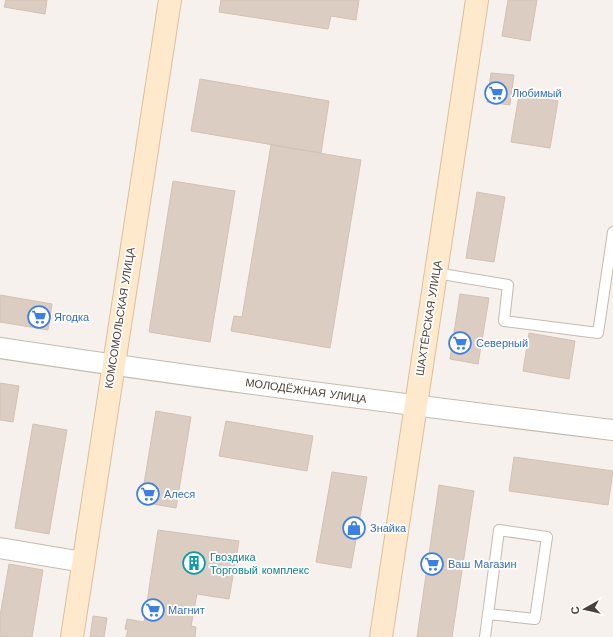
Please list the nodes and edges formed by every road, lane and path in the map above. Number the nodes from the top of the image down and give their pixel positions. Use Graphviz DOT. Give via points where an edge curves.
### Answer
graph roads {
  1 [pos="170,0"];
  2 [pos="477,0"];
  3 [pos="613,232"];
  4 [pos="436,273"];
  5 [pos="0,348"];
  6 [pos="113,365"];
  7 [pos="416,406"];
  8 [pos="613,430"];
  9 [pos="0,548"];
  10 [pos="83,562"];
  11 [pos="488,614"];
  12 [pos="72,637"];
  13 [pos="381,637"];
  14 [pos="485,637"];
  1 -- 6 [label="street, КОМСОМОЛЬСКАЯ УЛИЦА"];
  2 -- 4 [label="street, ШАХТЁРСКАЯ УЛИЦА"];
  3 -- 4 [label="lane" via="598,333 504,321 508,285"];
  4 -- 7 [label="street, ШАХТЁРСКАЯ УЛИЦА"];
  5 -- 6 [label="street, МОЛОДЁЖНАЯ УЛИЦА"];
  6 -- 7 [label="street, МОЛОДЁЖНАЯ УЛИЦА"];
  6 -- 10 [label="street, КОМСОМОЛЬСКАЯ УЛИЦА"];
  7 -- 8 [label="street, МОЛОДЁЖНАЯ УЛИЦА"];
  7 -- 13 [label="street, ШАХТЁРСКАЯ УЛИЦА"];
  9 -- 10 [label="street"];
  10 -- 12 [label="street, КОМСОМОЛЬСКАЯ УЛИЦА"];
  11 -- 11 [label="lane" via="500,530 547,536 535,619"];
  11 -- 14 [label="lane"];
}
